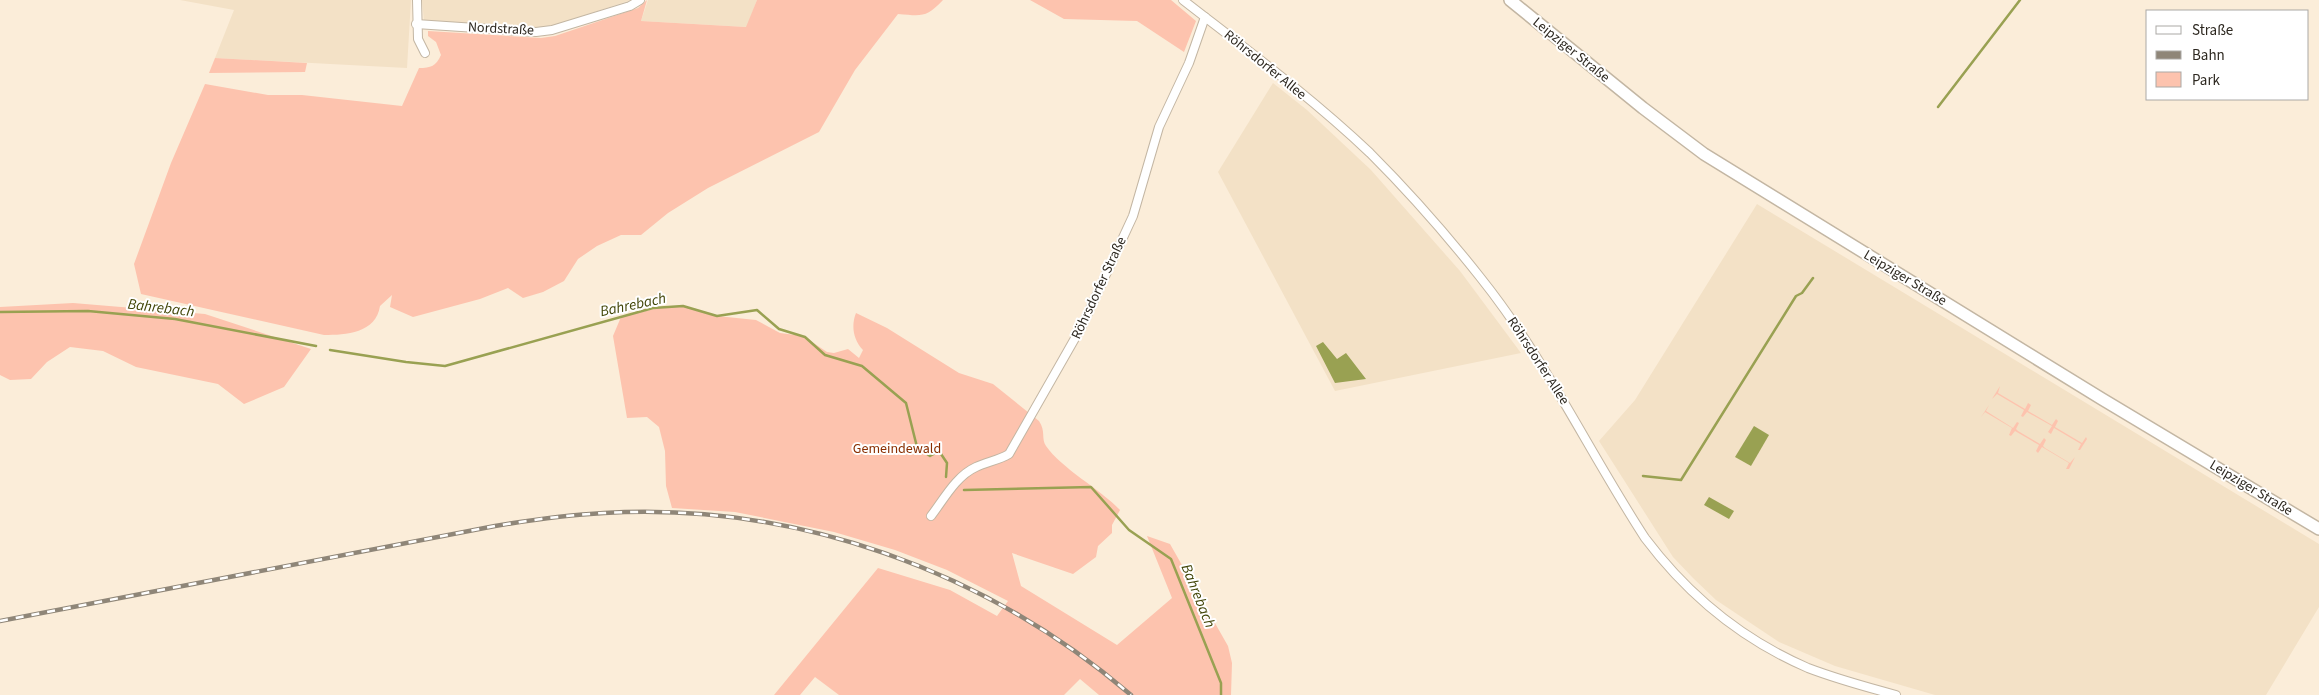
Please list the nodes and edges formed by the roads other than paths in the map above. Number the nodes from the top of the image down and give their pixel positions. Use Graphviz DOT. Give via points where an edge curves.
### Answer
graph roads {
  1 [pos="418,0"];
  2 [pos="640,0"];
  3 [pos="1183,0"];
  4 [pos="1510,0"];
  5 [pos="1205,17"];
  6 [pos="416,24"];
  7 [pos="425,53"];
  8 [pos="931,516"];
  9 [pos="2319,529"];
  10 [pos="1896,695"];
  1 -- 6 [label="street"];
  2 -- 6 [label="street, Nordstraße" via="630,6 536,32"];
  3 -- 5 [label="street, Röhrsdorfer Allee"];
  4 -- 9 [label="main road, Leipziger Straße" via="1704,154"];
  5 -- 8 [label="street, Röhrsdorfer Straße" via="1189,63 1159,128 1133,216 1082,326 1010,454 976,467 958,481"];
  5 -- 10 [label="street, Röhrsdorfer Allee" via="1352,137 1421,206 1517,327 1645,538 1697,596 1738,629 1787,658 1824,674"];
  6 -- 7 [label="street" via="418,39"];
}
